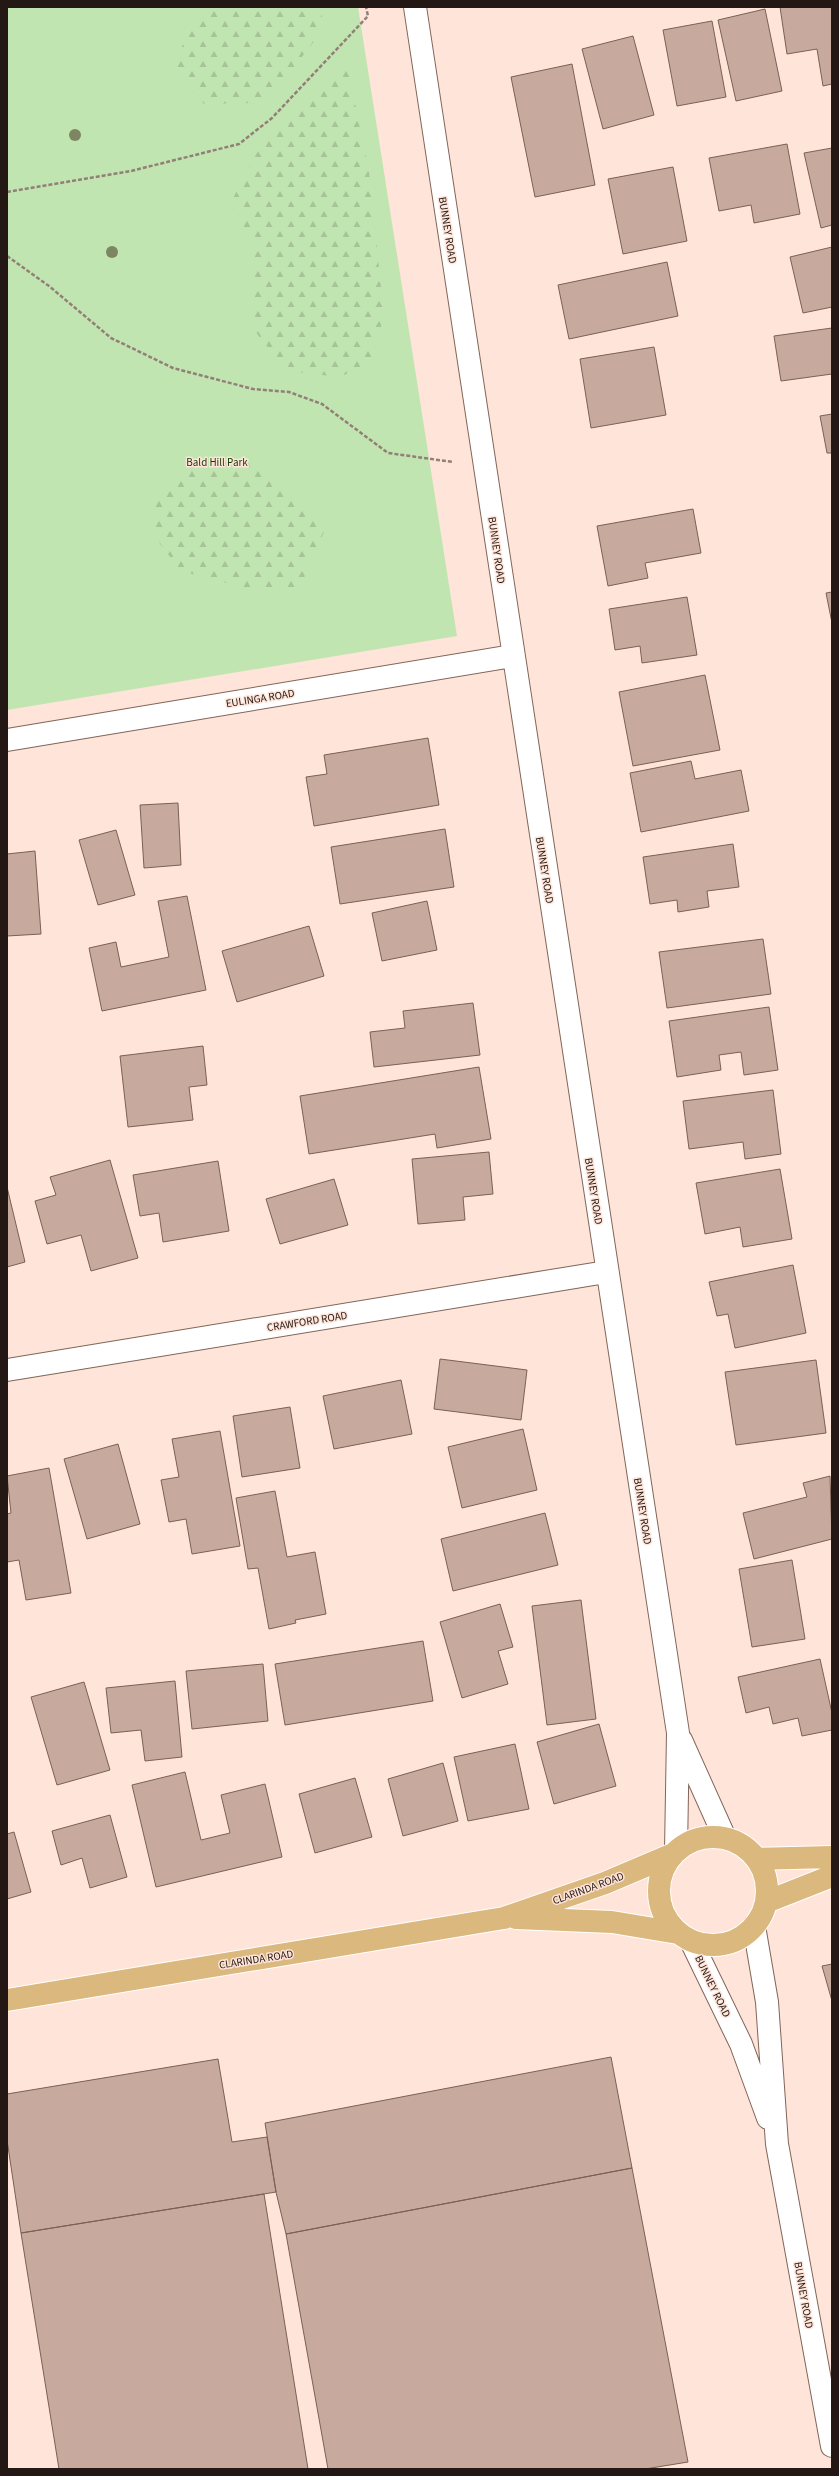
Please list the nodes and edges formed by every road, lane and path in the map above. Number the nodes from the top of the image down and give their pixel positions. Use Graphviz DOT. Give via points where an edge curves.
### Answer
graph roads {
  1 [pos="366,7"];
  2 [pos="415,7"];
  3 [pos="7,192"];
  4 [pos="7,256"];
  5 [pos="484,464"];
  6 [pos="512,656"];
  7 [pos="7,740"];
  8 [pos="606,1272"];
  9 [pos="7,1370"];
  10 [pos="678,1733"];
  11 [pos="725,1838"];
  12 [pos="674,1853"];
  13 [pos="832,1857"];
  14 [pos="757,1859"];
  15 [pos="832,1876"];
  16 [pos="766,1902"];
  17 [pos="504,1918"];
  18 [pos="754,1926"];
  19 [pos="685,1937"];
  20 [pos="7,2000"];
  21 [pos="777,2144"];
  22 [pos="832,2446"];
  1 -- 3 [label="path" via="368,16 272,118 239,144 131,171"];
  2 -- 5 [label="street, BUNNEY ROAD"];
  4 -- 5 [label="path" via="49,286 110,338 173,368 253,389 288,392 322,404 388,453 429,460"];
  5 -- 6 [label="street, BUNNEY ROAD"];
  6 -- 7 [label="street, EULINGA ROAD"];
  6 -- 8 [label="street, BUNNEY ROAD"];
  8 -- 9 [label="street, CRAWFORD ROAD"];
  8 -- 10 [label="street, BUNNEY ROAD"];
  10 -- 11 [label="street, BUNNEY ROAD"];
  10 -- 12 [label="street, BUNNEY ROAD"];
  11 -- 12 [label="main road" via="708,1836 690,1841"];
  11 -- 14 [label="main road" via="737,1842"];
  12 -- 17 [label="main road, CLARINDA ROAD" via="605,1883"];
  12 -- 19 [label="main road" via="662,1870 660,1904 667,1920"];
  13 -- 14 [label="main road"];
  14 -- 16 [label="main road" via="767,1887"];
  15 -- 16 [label="main road"];
  16 -- 18 [label="main road" via="762,1915"];
  17 -- 19 [label="main road, CLARINDA ROAD" via="612,1922"];
  17 -- 20 [label="main road, CLARINDA ROAD"];
  18 -- 19 [label="main road" via="742,1937 726,1944 708,1945"];
  18 -- 21 [label="street, BUNNEY ROAD" via="767,2002"];
  19 -- 21 [label="street, BUNNEY ROAD" via="741,2044"];
  21 -- 22 [label="street, BUNNEY ROAD"];
}
